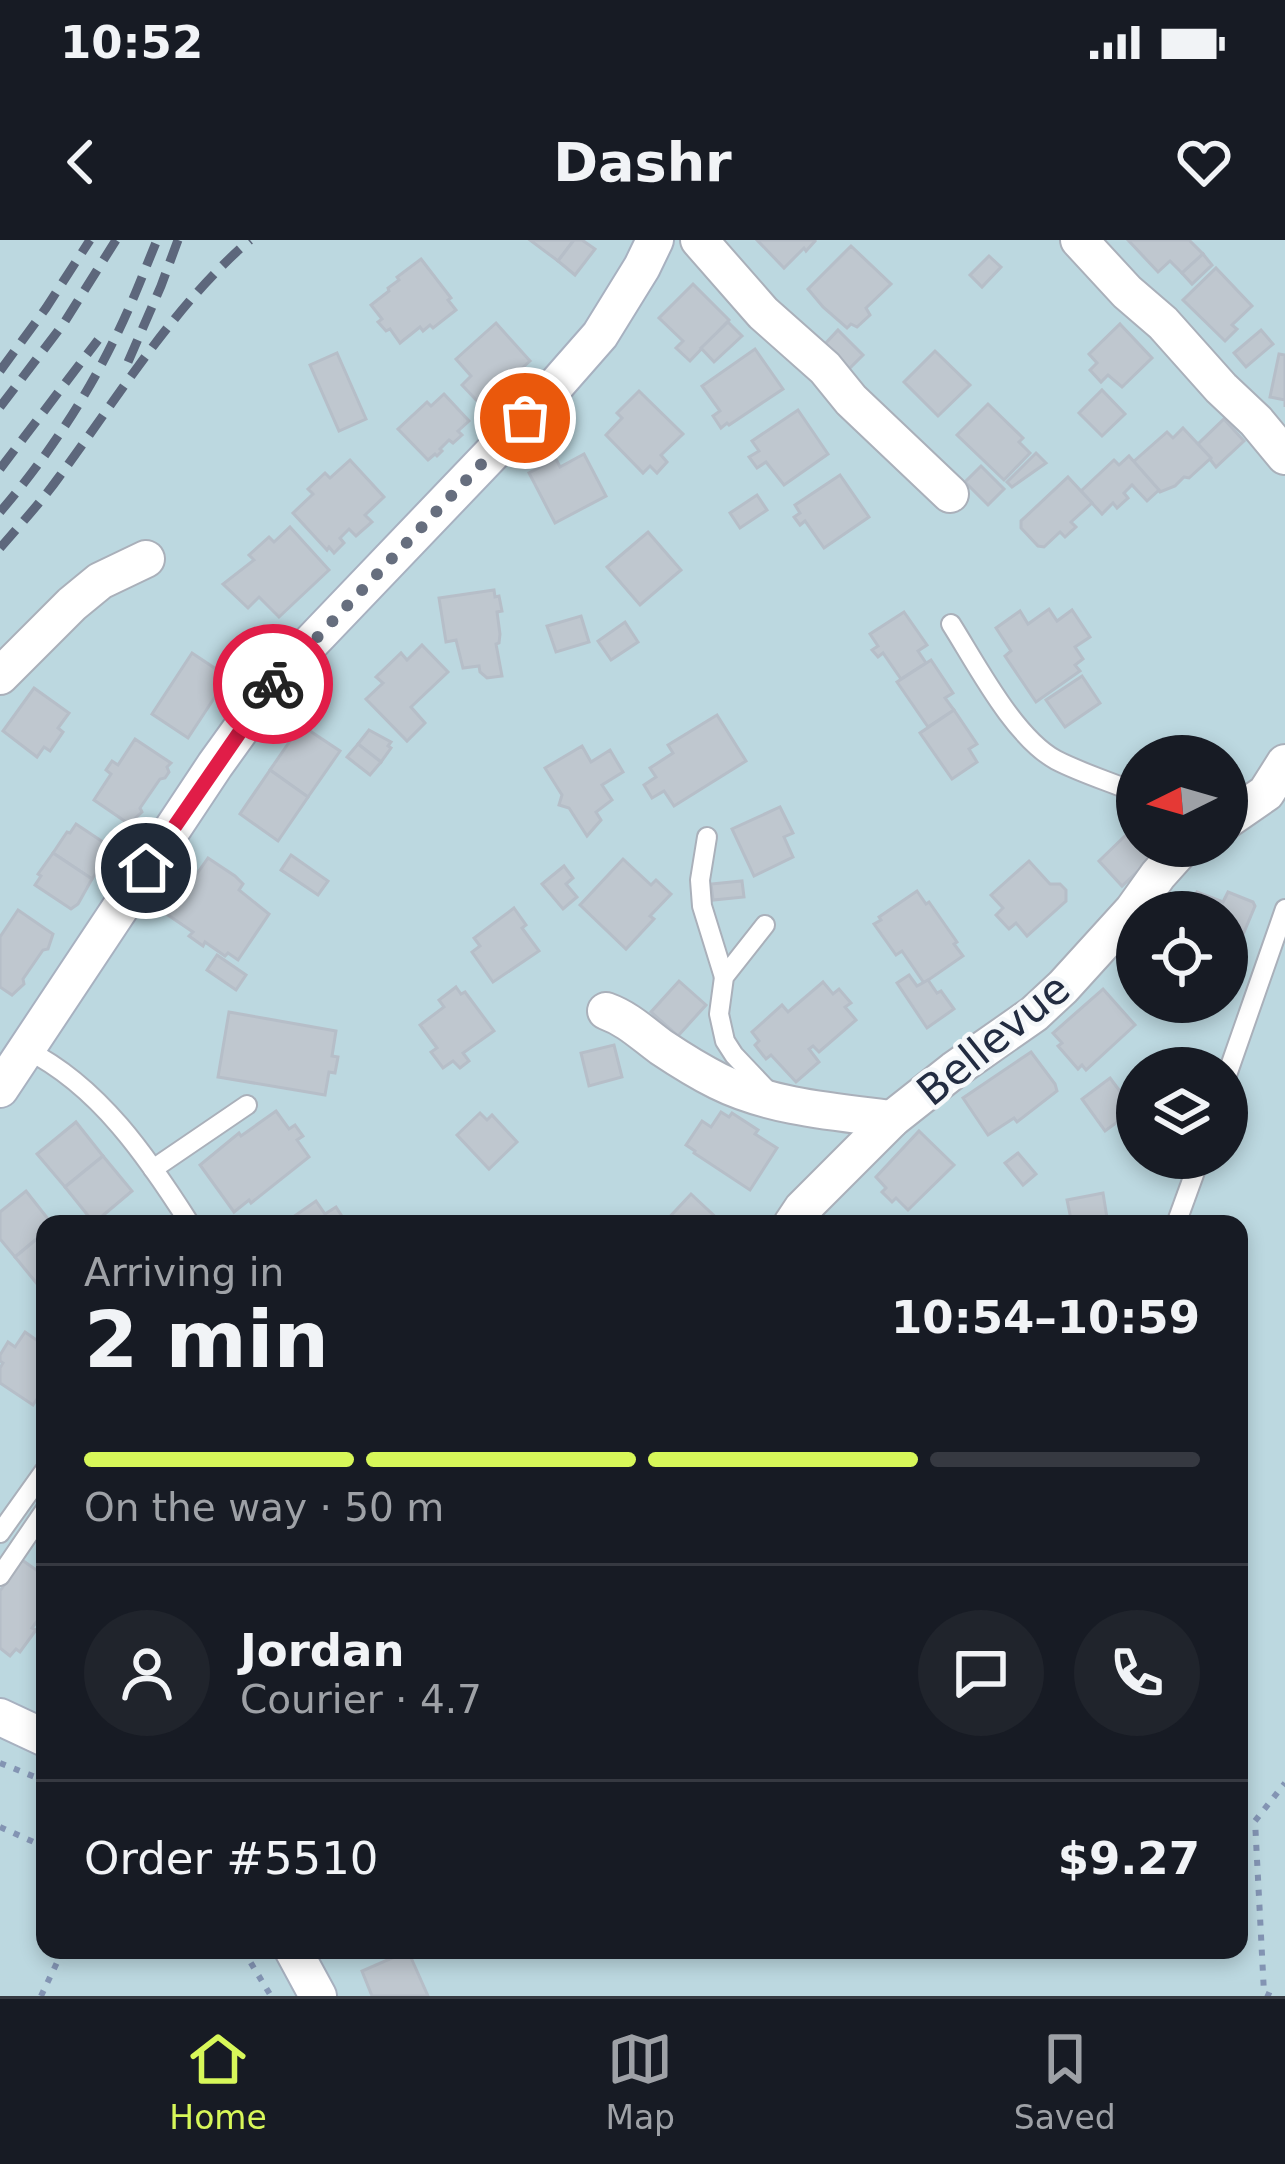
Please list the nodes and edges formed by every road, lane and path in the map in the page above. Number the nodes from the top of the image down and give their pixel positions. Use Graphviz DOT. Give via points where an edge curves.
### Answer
graph roads {
  1 [pos="655,240"];
  2 [pos="699,240"];
  3 [pos="1079,240"];
  4 [pos="1285,456"];
  5 [pos="950,494"];
  6 [pos="146,559"];
  7 [pos="951,624"];
  8 [pos="0,676"];
  9 [pos="1116,784"];
  10 [pos="1279,788"];
  11 [pos="1248,807"];
  12 [pos="706,837"];
  13 [pos="1164,867"];
  14 [pos="1285,909"];
  15 [pos="765,925"];
  16 [pos="724,976"];
  17 [pos="606,1011"];
  18 [pos="1237,1047"];
  19 [pos="27,1050"];
  20 [pos="0,1089"];
  21 [pos="776,1100"];
  22 [pos="247,1105"];
  23 [pos="892,1119"];
  24 [pos="154,1169"];
  25 [pos="1192,1179"];
  26 [pos="184,1215"];
  27 [pos="798,1215"];
  28 [pos="1179,1215"];
  29 [pos="36,1482"];
  30 [pos="36,1523"];
  31 [pos="0,1533"];
  32 [pos="0,1576"];
  33 [pos="0,1718"];
  34 [pos="36,1734"];
  35 [pos="0,1763"];
  36 [pos="36,1777"];
  37 [pos="1285,1783"];
  38 [pos="0,1827"];
  39 [pos="36,1843"];
  40 [pos="59,1959"];
  41 [pos="248,1959"];
  42 [pos="298,1959"];
  43 [pos="41,1996"];
  44 [pos="271,1996"];
  45 [pos="318,1996"];
  46 [pos="1271,1996"];
  1 -- 19 [label="street" via="600,335 279,676"];
  2 -- 5 [label="street"];
  3 -- 4 [label="street"];
  6 -- 8 [label="street" via="100,581"];
  7 -- 9 [label="lane" via="1037,746"];
  10 -- 11 [label="street"];
  12 -- 16 [label="lane" via="702,906"];
  13 -- 23 [label="street, Bellevue" via="1034,1014"];
  14 -- 18 [label="lane"];
  15 -- 16 [label="lane"];
  16 -- 21 [label="lane" via="725,1041"];
  17 -- 21 [label="street, Bellevue" via="716,1081"];
  19 -- 20 [label="street"];
  19 -- 24 [label="lane" via="89,1091"];
  21 -- 23 [label="street, Bellevue"];
  22 -- 24 [label="lane"];
  23 -- 27 [label="street, Bellevue"];
  24 -- 26 [label="lane"];
  25 -- 28 [label="lane"];
  29 -- 31 [label="lane"];
  30 -- 32 [label="lane"];
  33 -- 34 [label="street"];
  35 -- 36 [label="path"];
  37 -- 46 [label="path" via="1255,1822 1264,1993"];
  38 -- 39 [label="path"];
  40 -- 43 [label="path"];
  41 -- 44 [label="path"];
  42 -- 45 [label="street"];
}
